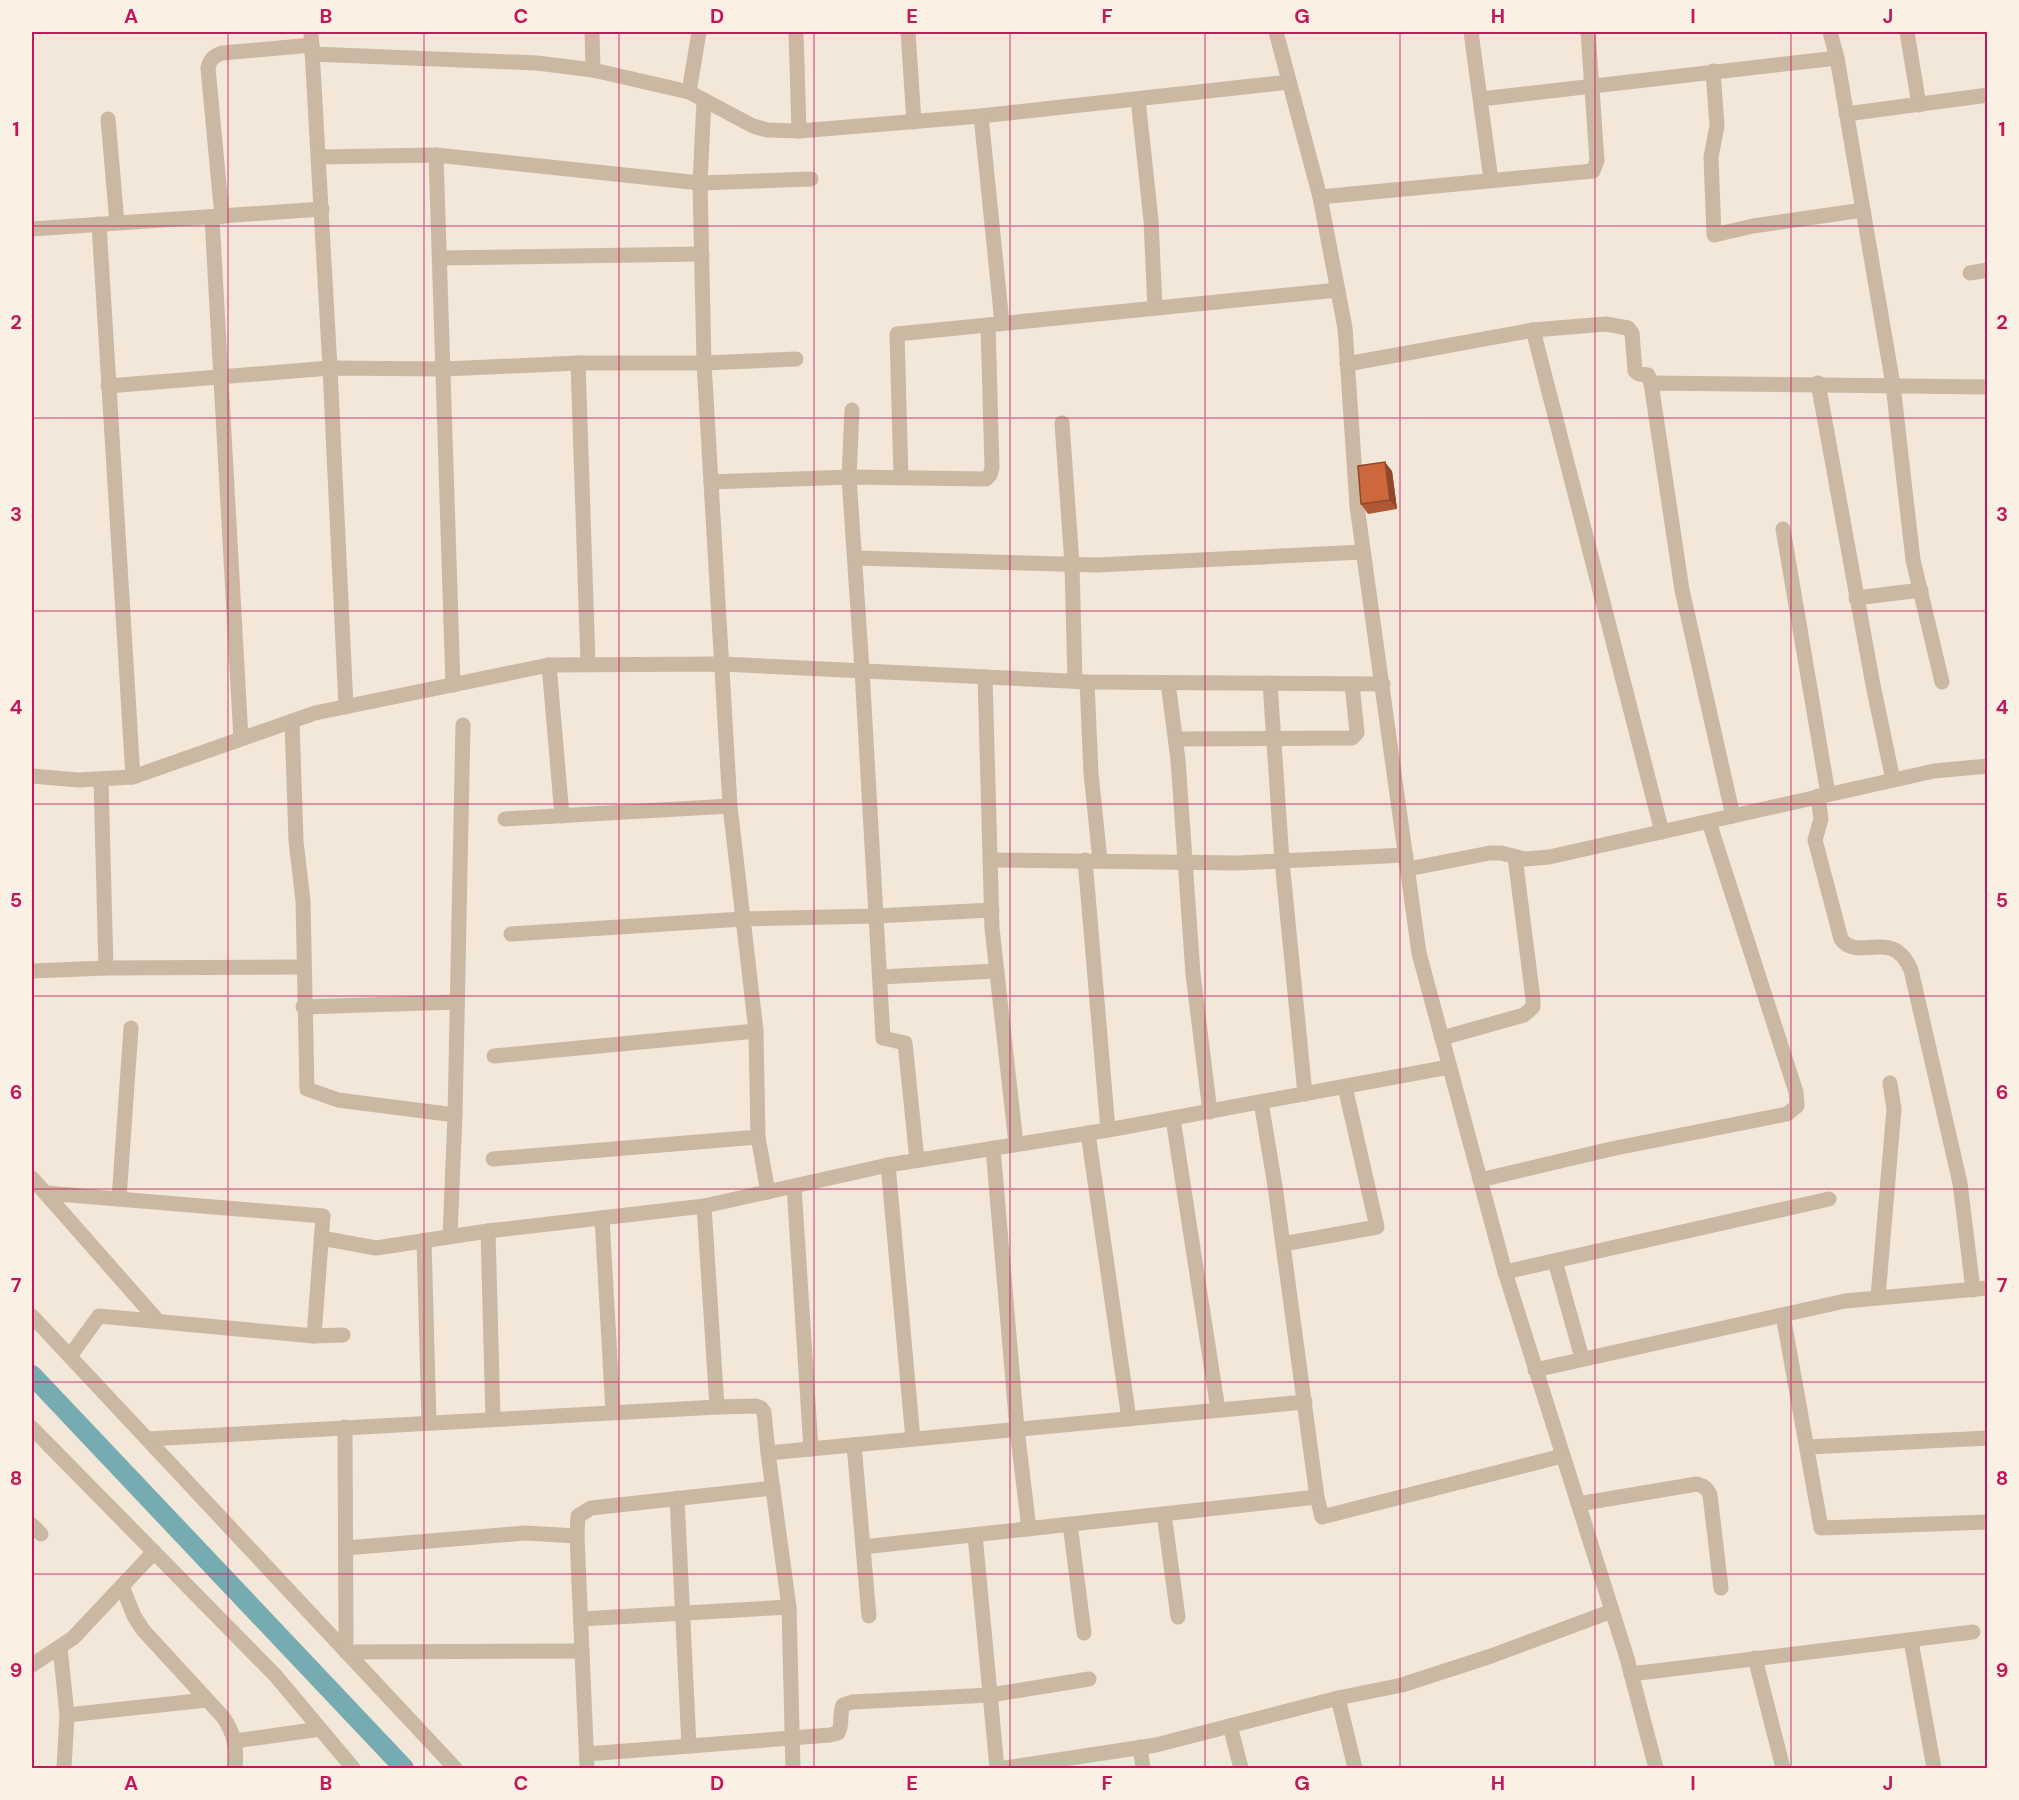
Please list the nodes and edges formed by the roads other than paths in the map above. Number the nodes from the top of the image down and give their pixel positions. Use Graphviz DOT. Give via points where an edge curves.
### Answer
graph roads {
  1 [pos="592,32"];
  2 [pos="699,32"];
  3 [pos="796,32"];
  4 [pos="908,32"];
  5 [pos="1276,32"];
  6 [pos="1472,32"];
  7 [pos="1588,32"];
  8 [pos="1830,32"];
  9 [pos="1907,32"];
  10 [pos="312,44"];
  11 [pos="1837,58"];
  12 [pos="593,70"];
  13 [pos="1713,71"];
  14 [pos="1289,82"];
  15 [pos="1592,86"];
  16 [pos="689,92"];
  17 [pos="1988,95"];
  18 [pos="1138,99"];
  19 [pos="1481,99"];
  20 [pos="704,100"];
  21 [pos="1919,105"];
  22 [pos="1846,114"];
  23 [pos="981,116"];
  24 [pos="108,119"];
  25 [pos="914,122"];
  26 [pos="799,131"];
  27 [pos="436,155"];
  28 [pos="319,157"];
  29 [pos="812,179"];
  30 [pos="1491,180"];
  31 [pos="700,183"];
  32 [pos="1320,197"];
  33 [pos="322,209"];
  34 [pos="1863,210"];
  35 [pos="217,217"];
  36 [pos="117,223"];
  37 [pos="99,224"];
  38 [pos="32,230"];
  39 [pos="702,254"];
  40 [pos="440,258"];
  41 [pos="1988,270"];
  42 [pos="1970,273"];
  43 [pos="1338,290"];
  44 [pos="1155,308"];
  45 [pos="995,324"];
  46 [pos="1533,330"];
  47 [pos="796,359"];
  48 [pos="578,363"];
  49 [pos="704,363"];
  50 [pos="1347,364"];
  51 [pos="330,368"];
  52 [pos="444,369"];
  53 [pos="221,377"];
  54 [pos="1652,383"];
  55 [pos="1818,384"];
  56 [pos="1893,385"];
  57 [pos="108,386"];
  58 [pos="1988,387"];
  59 [pos="852,410"];
  60 [pos="1062,423"];
  61 [pos="849,477"];
  62 [pos="901,478"];
  63 [pos="711,482"];
  64 [pos="1783,529"];
  65 [pos="1364,552"];
  66 [pos="855,558"];
  67 [pos="1072,564"];
  68 [pos="1920,590"];
  69 [pos="1856,598"];
  70 [pos="588,664"];
  71 [pos="722,664"];
  72 [pos="549,665"];
  73 [pos="862,670"];
  74 [pos="986,677"];
  75 [pos="1081,682"];
  76 [pos="1942,682"];
  77 [pos="1168,683"];
  78 [pos="1270,683"];
  79 [pos="1352,684"];
  80 [pos="1383,684"];
  81 [pos="453,685"];
  82 [pos="346,707"];
  83 [pos="292,721"];
  84 [pos="463,724"];
  85 [pos="241,739"];
  86 [pos="1176,739"];
  87 [pos="1274,739"];
  88 [pos="1988,766"];
  89 [pos="32,776"];
  90 [pos="133,777"];
  91 [pos="101,780"];
  92 [pos="1893,780"];
  93 [pos="1823,795"];
  94 [pos="730,806"];
  95 [pos="562,816"];
  96 [pos="1732,816"];
  97 [pos="506,819"];
  98 [pos="1709,822"];
  99 [pos="1662,832"];
  100 [pos="1515,857"];
  101 [pos="990,860"];
  102 [pos="1093,860"];
  103 [pos="1282,861"];
  104 [pos="1185,862"];
  105 [pos="1407,862"];
  106 [pos="992,909"];
  107 [pos="876,916"];
  108 [pos="741,919"];
  109 [pos="511,934"];
  110 [pos="304,967"];
  111 [pos="106,968"];
  112 [pos="32,971"];
  113 [pos="997,971"];
  114 [pos="880,976"];
  115 [pos="457,1002"];
  116 [pos="303,1007"];
  117 [pos="131,1028"];
  118 [pos="756,1031"];
  119 [pos="1442,1038"];
  120 [pos="494,1056"];
  121 [pos="1449,1067"];
  122 [pos="1890,1083"];
  123 [pos="1345,1087"];
  124 [pos="1305,1094"];
  125 [pos="1261,1102"];
  126 [pos="1210,1112"];
  127 [pos="455,1115"];
  128 [pos="1173,1119"];
  129 [pos="1108,1130"];
  130 [pos="1088,1133"];
  131 [pos="758,1137"];
  132 [pos="1016,1144"];
  133 [pos="993,1148"];
  134 [pos="493,1159"];
  135 [pos="917,1160"];
  136 [pos="888,1165"];
  137 [pos="32,1178"];
  138 [pos="1480,1180"];
  139 [pos="794,1186"];
  140 [pos="768,1192"];
  141 [pos="46,1193"];
  142 [pos="118,1199"];
  143 [pos="1828,1199"];
  144 [pos="704,1206"];
  145 [pos="602,1218"];
  146 [pos="488,1231"];
  147 [pos="450,1236"];
  148 [pos="321,1238"];
  149 [pos="424,1240"];
  150 [pos="1283,1244"];
  151 [pos="1555,1261"];
  152 [pos="1505,1272"];
  153 [pos="1980,1289"];
  154 [pos="1878,1297"];
  155 [pos="1783,1315"];
  156 [pos="32,1316"];
  157 [pos="158,1321"];
  158 [pos="343,1335"];
  159 [pos="314,1336"];
  160 [pos="70,1356"];
  161 [pos="1582,1358"];
  162 [pos="1535,1370"];
  163 [pos="1305,1402"];
  164 [pos="717,1407"];
  165 [pos="1218,1410"];
  166 [pos="613,1413"];
  167 [pos="493,1419"];
  168 [pos="1129,1419"];
  169 [pos="429,1423"];
  170 [pos="345,1428"];
  171 [pos="1017,1429"];
  172 [pos="33,1432"];
  173 [pos="1988,1438"];
  174 [pos="148,1439"];
  175 [pos="913,1439"];
  176 [pos="854,1445"];
  177 [pos="1808,1447"];
  178 [pos="810,1449"];
  179 [pos="768,1453"];
  180 [pos="1562,1456"];
  181 [pos="773,1488"];
  182 [pos="1317,1497"];
  183 [pos="677,1498"];
  184 [pos="1578,1504"];
  185 [pos="1164,1514"];
  186 [pos="1988,1522"];
  187 [pos="1070,1524"];
  188 [pos="1029,1529"];
  189 [pos="975,1534"];
  190 [pos="577,1536"];
  191 [pos="863,1547"];
  192 [pos="346,1548"];
  193 [pos="153,1552"];
  194 [pos="122,1586"];
  195 [pos="1721,1588"];
  196 [pos="789,1606"];
  197 [pos="1612,1611"];
  198 [pos="681,1613"];
  199 [pos="869,1616"];
  200 [pos="1178,1617"];
  201 [pos="581,1619"];
  202 [pos="1973,1632"];
  203 [pos="1084,1633"];
  204 [pos="1911,1641"];
  205 [pos="60,1647"];
  206 [pos="582,1651"];
  207 [pos="346,1652"];
  208 [pos="1755,1658"];
  209 [pos="32,1665"];
  210 [pos="1631,1674"];
  211 [pos="1089,1679"];
  212 [pos="990,1695"];
  213 [pos="1338,1698"];
  214 [pos="207,1700"];
  215 [pos="67,1715"];
  216 [pos="1230,1726"];
  217 [pos="320,1729"];
  218 [pos="793,1737"];
  219 [pos="235,1741"];
  220 [pos="689,1746"];
  221 [pos="1140,1747"];
  222 [pos="587,1761"];
  223 [pos="1061,1764"];
  224 [pos="64,1768"];
  225 [pos="235,1768"];
  226 [pos="353,1768"];
  227 [pos="454,1768"];
  228 [pos="793,1768"];
  229 [pos="997,1768"];
  230 [pos="1005,1768"];
  231 [pos="1143,1768"];
  232 [pos="1241,1768"];
  233 [pos="1355,1768"];
  234 [pos="1656,1768"];
  235 [pos="1783,1768"];
  236 [pos="1934,1768"];
  1 -- 12 [label="street"];
  2 -- 16 [label="street"];
  3 -- 26 [label="street"];
  4 -- 25 [label="street"];
  5 -- 14 [label="street"];
  6 -- 19 [label="street"];
  7 -- 15 [label="street"];
  8 -- 11 [label="street"];
  9 -- 21 [label="street"];
  10 -- 12 [label="street"];
  10 -- 28 [label="street"];
  10 -- 35 [label="street" via="222,53 209,62"];
  11 -- 13 [label="street"];
  11 -- 22 [label="street"];
  12 -- 16 [label="street"];
  13 -- 15 [label="street"];
  13 -- 34 [label="street" via="1717,126 1711,156 1714,235"];
  14 -- 18 [label="street"];
  14 -- 32 [label="street"];
  15 -- 19 [label="street"];
  15 -- 30 [label="street" via="1597,161 1593,171"];
  16 -- 20 [label="street"];
  17 -- 21 [label="street"];
  18 -- 23 [label="street"];
  18 -- 44 [label="street" via="1151,220"];
  19 -- 30 [label="street"];
  20 -- 26 [label="street" via="753,126"];
  20 -- 31 [label="street"];
  21 -- 22 [label="street"];
  22 -- 34 [label="street"];
  23 -- 25 [label="street"];
  23 -- 45 [label="street"];
  24 -- 36 [label="street"];
  25 -- 26 [label="street"];
  27 -- 28 [label="street"];
  27 -- 31 [label="street"];
  27 -- 40 [label="street"];
  28 -- 33 [label="street"];
  29 -- 31 [label="street"];
  30 -- 32 [label="street"];
  31 -- 39 [label="street"];
  32 -- 43 [label="street"];
  33 -- 35 [label="street"];
  33 -- 51 [label="street"];
  34 -- 56 [label="street"];
  35 -- 36 [label="street"];
  35 -- 53 [label="street"];
  36 -- 37 [label="street"];
  37 -- 38 [label="street"];
  37 -- 57 [label="street"];
  39 -- 40 [label="street"];
  39 -- 49 [label="street"];
  40 -- 52 [label="street"];
  41 -- 42 [label="street"];
  43 -- 44 [label="street"];
  43 -- 50 [label="street"];
  44 -- 45 [label="street"];
  45 -- 62 [label="street" via="990,475 979,480"];
  45 -- 62 [label="street" via="897,334"];
  46 -- 50 [label="street"];
  46 -- 54 [label="street" via="1606,324 1628,328 1632,333 1635,371 1648,375"];
  46 -- 99 [label="street"];
  47 -- 49 [label="street"];
  48 -- 49 [label="street"];
  48 -- 52 [label="street"];
  48 -- 70 [label="street"];
  49 -- 63 [label="street"];
  50 -- 65 [label="street"];
  51 -- 52 [label="street"];
  51 -- 53 [label="street"];
  51 -- 82 [label="street"];
  52 -- 81 [label="street"];
  53 -- 57 [label="street"];
  53 -- 85 [label="street"];
  54 -- 55 [label="street"];
  54 -- 96 [label="street" via="1682,590"];
  55 -- 56 [label="street"];
  55 -- 69 [label="street"];
  56 -- 58 [label="street"];
  56 -- 68 [label="street" via="1913,560"];
  57 -- 90 [label="street"];
  59 -- 61 [label="street"];
  60 -- 67 [label="street"];
  61 -- 62 [label="street"];
  61 -- 63 [label="street"];
  61 -- 66 [label="street"];
  63 -- 71 [label="street"];
  64 -- 93 [label="street"];
  65 -- 67 [label="street"];
  65 -- 80 [label="street"];
  66 -- 67 [label="street"];
  66 -- 73 [label="street"];
  67 -- 75 [label="street"];
  68 -- 69 [label="street"];
  68 -- 76 [label="street"];
  69 -- 92 [label="street"];
  70 -- 71 [label="street"];
  70 -- 72 [label="street"];
  71 -- 73 [label="street"];
  71 -- 94 [label="street"];
  72 -- 81 [label="street"];
  72 -- 95 [label="street"];
  73 -- 74 [label="street"];
  73 -- 107 [label="street"];
  74 -- 75 [label="street"];
  74 -- 101 [label="street"];
  75 -- 77 [label="street"];
  75 -- 102 [label="street" via="1091,773"];
  77 -- 78 [label="street"];
  77 -- 86 [label="street"];
  78 -- 79 [label="street"];
  78 -- 87 [label="street"];
  79 -- 80 [label="street"];
  79 -- 87 [label="street" via="1355,736"];
  80 -- 105 [label="street"];
  81 -- 82 [label="street"];
  82 -- 83 [label="street"];
  83 -- 85 [label="street"];
  83 -- 110 [label="street"];
  84 -- 115 [label="street"];
  85 -- 90 [label="street"];
  86 -- 87 [label="street"];
  86 -- 104 [label="street"];
  87 -- 103 [label="street"];
  88 -- 92 [label="street"];
  89 -- 91 [label="street"];
  90 -- 91 [label="street"];
  91 -- 111 [label="street"];
  92 -- 93 [label="street"];
  93 -- 96 [label="street"];
  93 -- 153 [label="street" via="1815,840 1841,939 1852,946 1900,951 1911,970"];
  94 -- 95 [label="street"];
  94 -- 108 [label="street"];
  95 -- 97 [label="street"];
  96 -- 98 [label="street"];
  98 -- 99 [label="street"];
  98 -- 138 [label="street" via="1796,1092 1797,1106 1787,1114"];
  99 -- 100 [label="street" via="1549,857"];
  100 -- 105 [label="street" via="1490,853"];
  100 -- 119 [label="street" via="1533,1007 1524,1015"];
  101 -- 102 [label="street"];
  101 -- 106 [label="street"];
  102 -- 104 [label="street"];
  102 -- 129 [label="street"];
  103 -- 104 [label="street"];
  103 -- 105 [label="street"];
  103 -- 124 [label="street"];
  104 -- 126 [label="street" via="1193,974"];
  105 -- 119 [label="street" via="1419,953"];
  106 -- 107 [label="street"];
  106 -- 113 [label="street"];
  107 -- 108 [label="street"];
  107 -- 114 [label="street"];
  108 -- 109 [label="street"];
  108 -- 118 [label="street"];
  110 -- 111 [label="street"];
  110 -- 116 [label="street"];
  111 -- 112 [label="street"];
  113 -- 114 [label="street"];
  113 -- 132 [label="street"];
  114 -- 135 [label="street" via="883,1038 905,1043"];
  115 -- 116 [label="street"];
  115 -- 127 [label="street"];
  116 -- 127 [label="street" via="307,1089 338,1100"];
  117 -- 142 [label="street"];
  118 -- 120 [label="street"];
  118 -- 131 [label="street"];
  119 -- 121 [label="street"];
  121 -- 123 [label="street"];
  121 -- 138 [label="street"];
  122 -- 154 [label="street" via="1894,1109"];
  123 -- 124 [label="street"];
  123 -- 150 [label="street" via="1377,1227"];
  124 -- 125 [label="street"];
  125 -- 126 [label="street"];
  125 -- 150 [label="street"];
  126 -- 128 [label="street"];
  127 -- 147 [label="street"];
  128 -- 129 [label="street"];
  128 -- 165 [label="street"];
  129 -- 130 [label="street"];
  130 -- 132 [label="street"];
  130 -- 168 [label="street"];
  131 -- 134 [label="street"];
  131 -- 140 [label="street"];
  132 -- 133 [label="street"];
  133 -- 135 [label="street"];
  133 -- 171 [label="street"];
  135 -- 136 [label="street"];
  136 -- 139 [label="street"];
  136 -- 175 [label="street"];
  137 -- 141 [label="street"];
  138 -- 152 [label="street"];
  139 -- 140 [label="street"];
  139 -- 178 [label="street"];
  140 -- 144 [label="street"];
  141 -- 142 [label="street"];
  141 -- 157 [label="street"];
  142 -- 148 [label="street" via="323,1216"];
  143 -- 151 [label="street"];
  144 -- 145 [label="street"];
  144 -- 164 [label="street"];
  145 -- 146 [label="street"];
  145 -- 166 [label="street"];
  146 -- 147 [label="street"];
  146 -- 167 [label="street"];
  147 -- 149 [label="street"];
  148 -- 149 [label="street" via="376,1248"];
  148 -- 159 [label="street"];
  149 -- 169 [label="street"];
  150 -- 163 [label="street"];
  151 -- 152 [label="street"];
  151 -- 161 [label="street"];
  152 -- 162 [label="street"];
  153 -- 154 [label="street"];
  154 -- 155 [label="street"];
  155 -- 161 [label="street"];
  155 -- 177 [label="street"];
  156 -- 160 [label="street"];
  157 -- 159 [label="street"];
  157 -- 160 [label="street" via="99,1316"];
  158 -- 159 [label="street"];
  160 -- 174 [label="street"];
  161 -- 162 [label="street"];
  162 -- 180 [label="street"];
  163 -- 165 [label="street"];
  163 -- 182 [label="street"];
  164 -- 166 [label="street"];
  164 -- 179 [label="street" via="761,1408"];
  165 -- 168 [label="street"];
  166 -- 167 [label="street"];
  167 -- 169 [label="street"];
  168 -- 171 [label="street"];
  169 -- 170 [label="street"];
  170 -- 174 [label="street"];
  170 -- 192 [label="street"];
  171 -- 175 [label="street"];
  171 -- 188 [label="street"];
  172 -- 193 [label="street"];
  173 -- 177 [label="street"];
  174 -- 207 [label="street"];
  175 -- 176 [label="street"];
  176 -- 178 [label="street"];
  176 -- 191 [label="street"];
  177 -- 186 [label="street" via="1821,1528"];
  178 -- 179 [label="street"];
  179 -- 181 [label="street"];
  180 -- 182 [label="street" via="1322,1517"];
  180 -- 184 [label="street"];
  181 -- 183 [label="street"];
  181 -- 196 [label="street"];
  182 -- 185 [label="street"];
  183 -- 190 [label="street" via="591,1508 578,1516"];
  183 -- 198 [label="street"];
  184 -- 195 [label="street" via="1697,1484 1708,1489"];
  184 -- 197 [label="street"];
  185 -- 187 [label="street"];
  185 -- 200 [label="street"];
  187 -- 188 [label="street"];
  187 -- 203 [label="street"];
  188 -- 189 [label="street"];
  189 -- 191 [label="street"];
  189 -- 212 [label="street"];
  190 -- 192 [label="street" via="525,1533"];
  190 -- 201 [label="street"];
  191 -- 199 [label="street"];
  192 -- 207 [label="street"];
  193 -- 194 [label="street"];
  193 -- 217 [label="street" via="275,1676"];
  194 -- 205 [label="street"];
  194 -- 214 [label="street" via="143,1630"];
  196 -- 198 [label="street"];
  196 -- 218 [label="street"];
  197 -- 210 [label="street"];
  197 -- 213 [label="street" via="1441,1673"];
  198 -- 201 [label="street"];
  198 -- 220 [label="street"];
  201 -- 206 [label="street"];
  202 -- 204 [label="street"];
  204 -- 208 [label="street"];
  204 -- 236 [label="street"];
  205 -- 209 [label="street"];
  205 -- 215 [label="street"];
  206 -- 207 [label="street"];
  206 -- 222 [label="street"];
  207 -- 227 [label="street"];
  208 -- 210 [label="street"];
  208 -- 235 [label="street"];
  210 -- 234 [label="street"];
  211 -- 212 [label="street"];
  212 -- 218 [label="street" via="852,1702 843,1705 838,1733"];
  212 -- 229 [label="street"];
  213 -- 216 [label="street"];
  213 -- 233 [label="street"];
  214 -- 215 [label="street"];
  214 -- 219 [label="street" via="230,1727"];
  215 -- 224 [label="street"];
  216 -- 221 [label="street"];
  216 -- 232 [label="street"];
  217 -- 219 [label="street"];
  217 -- 226 [label="street"];
  218 -- 220 [label="street"];
  218 -- 228 [label="street"];
  219 -- 225 [label="street"];
  220 -- 222 [label="street"];
  221 -- 223 [label="street"];
  221 -- 231 [label="street"];
  223 -- 230 [label="street"];
}
